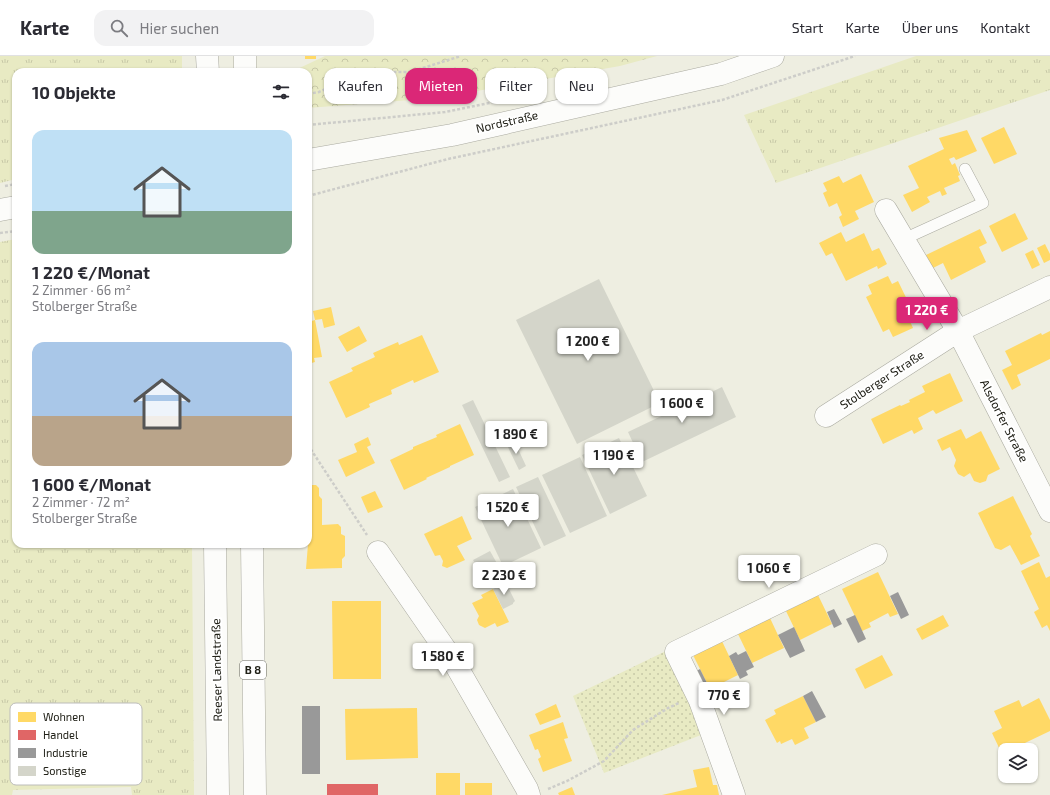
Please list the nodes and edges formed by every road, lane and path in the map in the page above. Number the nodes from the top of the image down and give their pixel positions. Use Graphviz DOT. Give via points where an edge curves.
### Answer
graph roads {
  1 [pos="208,56"];
  2 [pos="245,56"];
  3 [pos="460,56"];
  4 [pos="774,56"];
  5 [pos="855,56"];
  6 [pos="208,68"];
  7 [pos="245,68"];
  8 [pos="312,93"];
  9 [pos="485,104"];
  10 [pos="312,125"];
  11 [pos="312,159"];
  12 [pos="966,168"];
  13 [pos="12,185"];
  14 [pos="0,188"];
  15 [pos="312,195"];
  16 [pos="12,208"];
  17 [pos="0,210"];
  18 [pos="886,210"];
  19 [pos="12,232"];
  20 [pos="0,233"];
  21 [pos="904,239"];
  22 [pos="1050,287"];
  23 [pos="958,331"];
  24 [pos="826,416"];
  25 [pos="312,451"];
  26 [pos="1050,511"];
  27 [pos="215,548"];
  28 [pos="252,548"];
  29 [pos="378,552"];
  30 [pos="876,555"];
  31 [pos="698,694"];
  32 [pos="537,792"];
  33 [pos="218,795"];
  34 [pos="255,795"];
  35 [pos="734,795"];
  1 -- 6 [label="street"];
  2 -- 7 [label="street"];
  3 -- 8 [label="path" via="410,72 362,72"];
  4 -- 11 [label="street, Nordstraße" via="721,74 460,133"];
  5 -- 15 [label="path" via="722,100 448,159"];
  9 -- 10 [label="path" via="445,112"];
  12 -- 21 [label="lane" via="983,202"];
  13 -- 14 [label="path"];
  16 -- 17 [label="street"];
  18 -- 21 [label="street"];
  19 -- 20 [label="path"];
  21 -- 23 [label="street"];
  22 -- 23 [label="street, Stolberger Straße"];
  23 -- 24 [label="street, Stolberger Straße"];
  23 -- 26 [label="street, Alsdorfer Straße"];
  25 -- 29 [label="path"];
  27 -- 33 [label="street, Reeser Landstraße"];
  28 -- 34 [label="street, B 8"];
  29 -- 32 [label="street" via="454,662 527,789"];
  30 -- 31 [label="street" via="676,652"];
  31 -- 32 [label="path" via="668,708 633,730 604,762 567,781"];
  31 -- 35 [label="street"];
}
